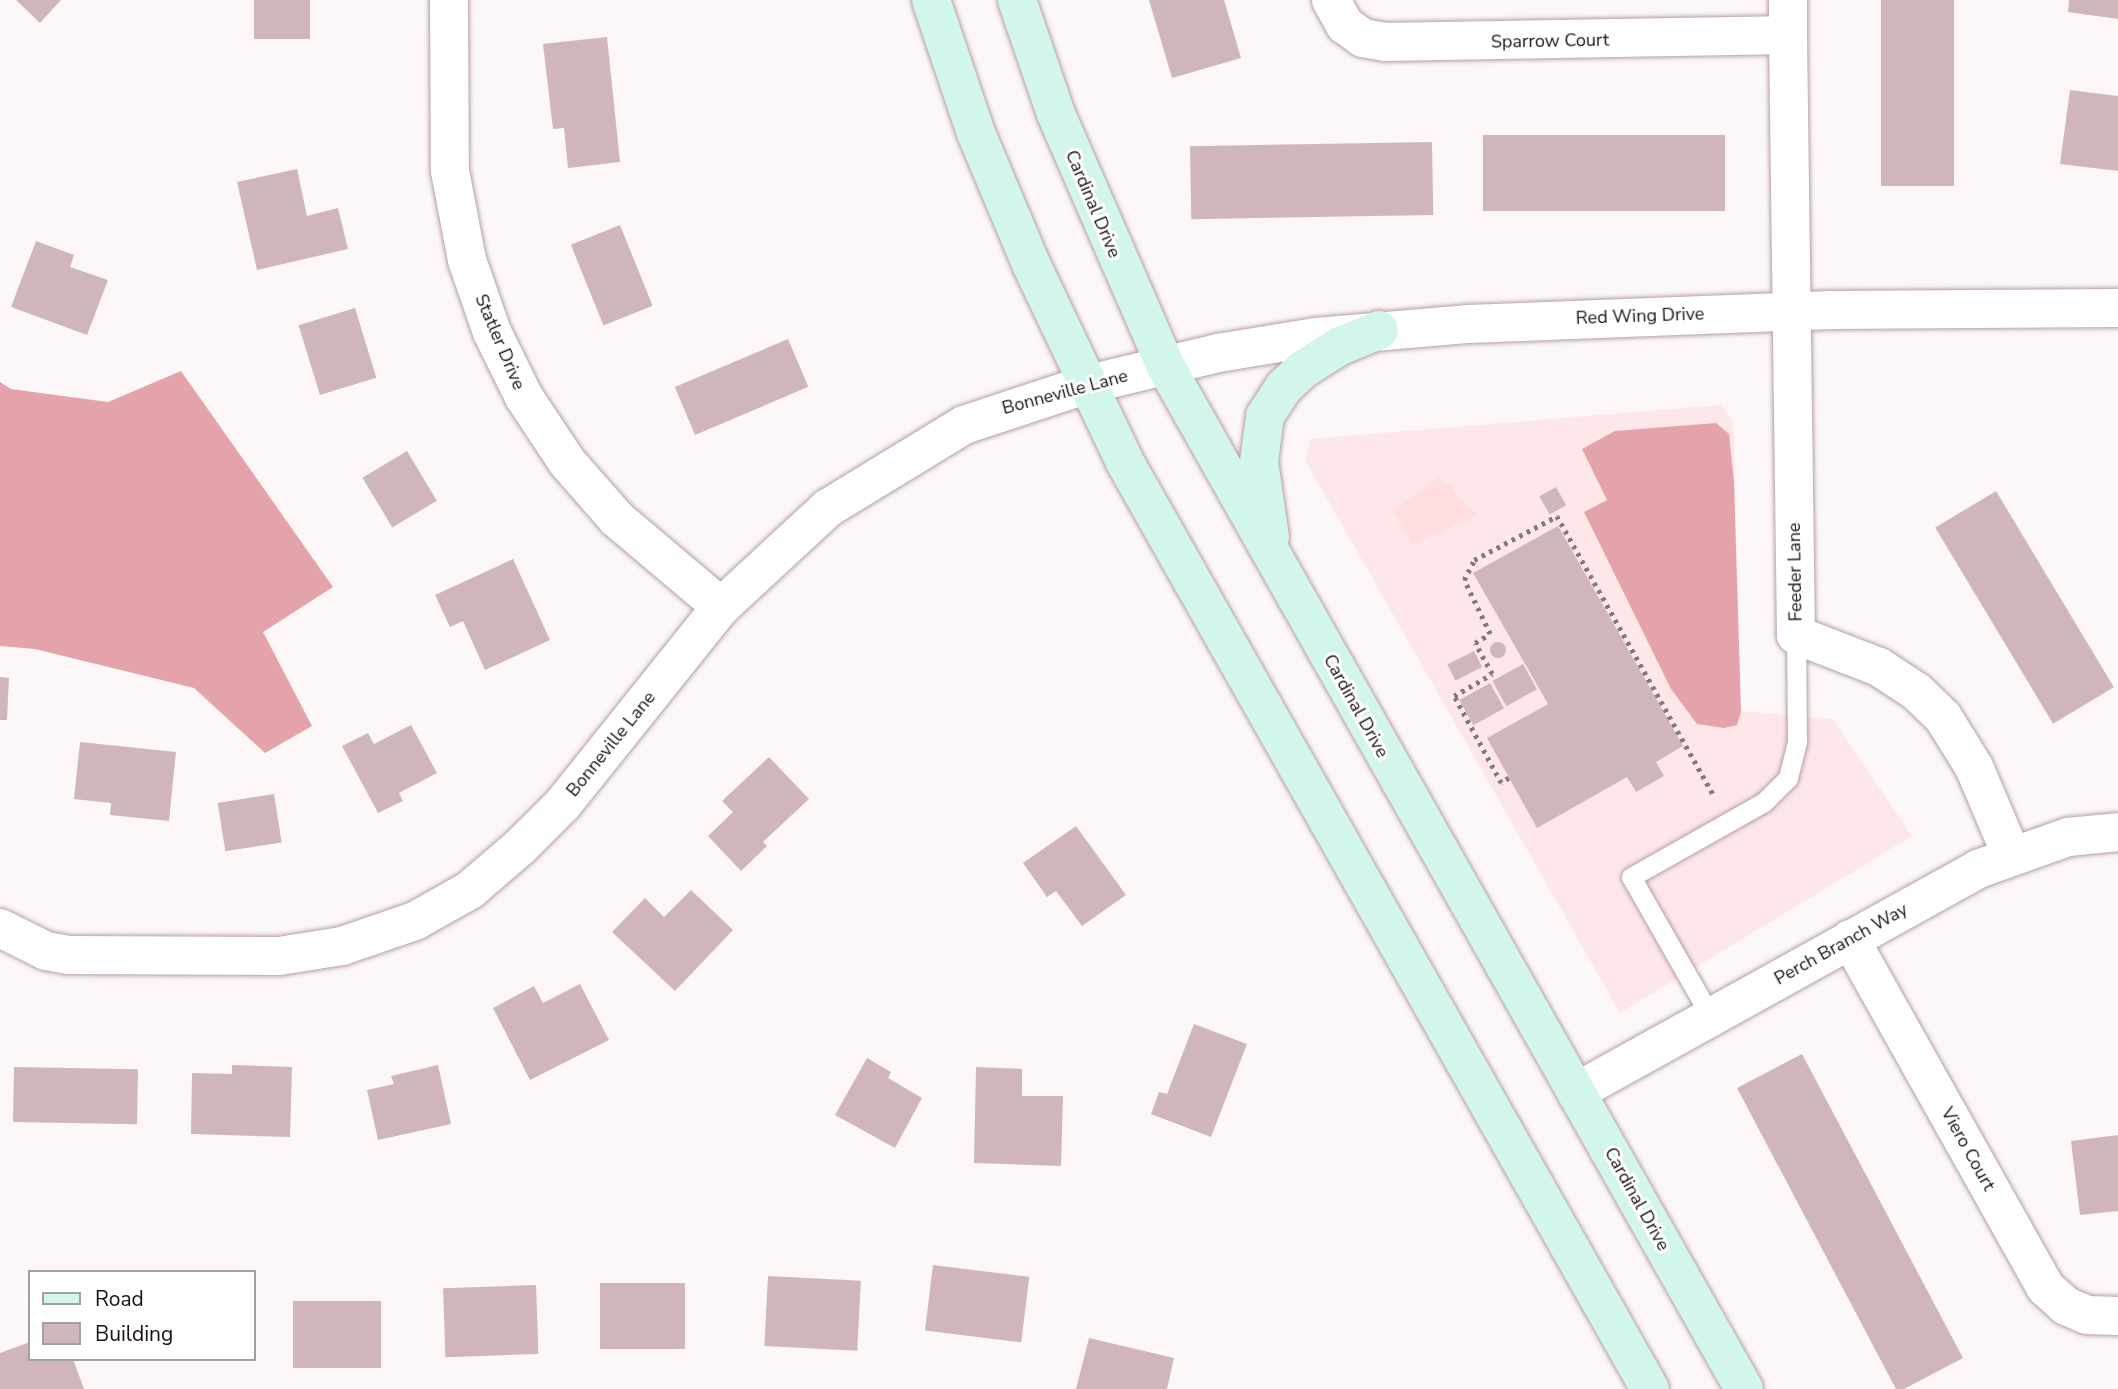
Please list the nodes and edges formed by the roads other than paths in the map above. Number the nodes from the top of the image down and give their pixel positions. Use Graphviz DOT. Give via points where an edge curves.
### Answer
graph roads {
  1 [pos="449,0"];
  2 [pos="931,0"];
  3 [pos="1017,0"];
  4 [pos="1331,0"];
  5 [pos="1788,17"];
  6 [pos="2118,308"];
  7 [pos="1791,311"];
  8 [pos="1379,330"];
  9 [pos="1166,365"];
  10 [pos="1085,385"];
  11 [pos="1274,560"];
  12 [pos="722,607"];
  13 [pos="1796,635"];
  14 [pos="2118,832"];
  15 [pos="2011,854"];
  16 [pos="0,928"];
  17 [pos="1850,939"];
  18 [pos="1711,1017"];
  19 [pos="1576,1092"];
  20 [pos="2118,1315"];
  21 [pos="1650,1389"];
  22 [pos="1744,1389"];
  1 -- 12 [label="street, Statler Drive" via="450,172 467,260 492,332 524,397 567,462 617,519"];
  2 -- 10 [label="main road" via="976,132"];
  3 -- 9 [label="main road, Cardinal Drive" via="1061,127"];
  4 -- 5 [label="street, Sparrow Court" via="1345,25 1363,38 1386,42"];
  5 -- 7 [label="street, Sparrow Court"];
  6 -- 7 [label="street, Red Wing Drive"];
  7 -- 8 [label="street, Red Wing Drive"];
  7 -- 13 [label="street, Feeder Lane"];
  8 -- 9 [label="street, Red Wing Drive"];
  8 -- 11 [label="main road" via="1340,346 1302,370 1265,416 1259,462"];
  9 -- 10 [label="street, Bonneville Lane"];
  9 -- 11 [label="main road, Cardinal Drive"];
  10 -- 12 [label="street, Bonneville Lane" via="993,412 880,474 828,508"];
  10 -- 21 [label="main road"];
  11 -- 19 [label="main road, Cardinal Drive"];
  12 -- 16 [label="street, Bonneville Lane" via="563,804 470,890 415,921 342,946 279,956 68,955 47,951"];
  13 -- 15 [label="street, Feeder Lane" via="1878,667 1917,692 1943,717 1974,767"];
  13 -- 18 [label="lane" via="1797,742 1788,778 1764,802 1631,877"];
  14 -- 15 [label="street, Perch Branch Way" via="2068,837"];
  15 -- 17 [label="street, Perch Branch Way"];
  17 -- 18 [label="street, Perch Branch Way"];
  17 -- 20 [label="street, Viero Court" via="2046,1288 2066,1306 2087,1315"];
  18 -- 19 [label="street, Perch Branch Way"];
  19 -- 22 [label="main road, Cardinal Drive"];
}
